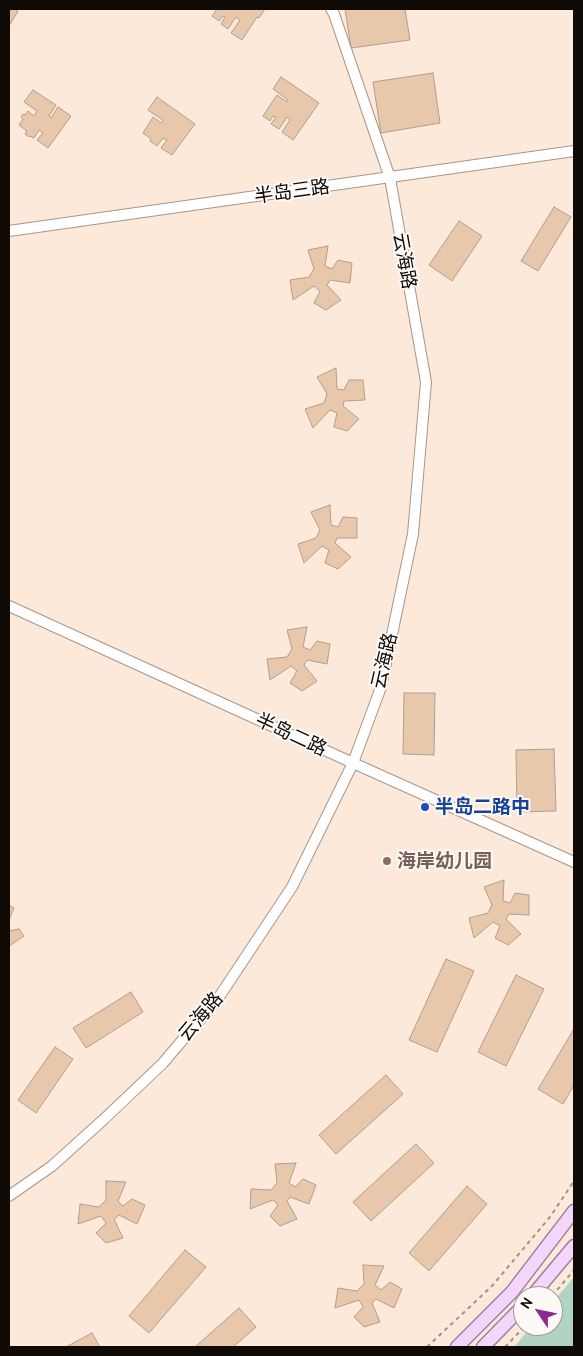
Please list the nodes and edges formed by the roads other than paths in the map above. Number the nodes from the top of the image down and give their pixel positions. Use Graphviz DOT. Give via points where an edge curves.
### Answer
graph roads {
  1 [pos="331,9"];
  2 [pos="574,151"];
  3 [pos="390,178"];
  4 [pos="9,232"];
  5 [pos="9,606"];
  6 [pos="354,764"];
  7 [pos="574,862"];
  8 [pos="9,1196"];
  9 [pos="574,1211"];
  10 [pos="574,1246"];
  11 [pos="540,1286"];
  12 [pos="513,1316"];
  13 [pos="457,1347"];
  14 [pos="482,1347"];
  1 -- 3 [label="street, 云海路"];
  2 -- 3 [label="street, 半岛三路"];
  3 -- 4 [label="street, 半岛三路"];
  3 -- 6 [label="street, 云海路" via="426,382 413,534 381,687"];
  5 -- 6 [label="street, 半岛二路"];
  6 -- 7 [label="street, 半岛二路"];
  6 -- 8 [label="street, 云海路" via="292,888 219,997 162,1063 103,1120 52,1166"];
  9 -- 13 [label="main road" via="512,1292"];
  10 -- 11 [label="main road"];
  12 -- 14 [label="main road"];
}
